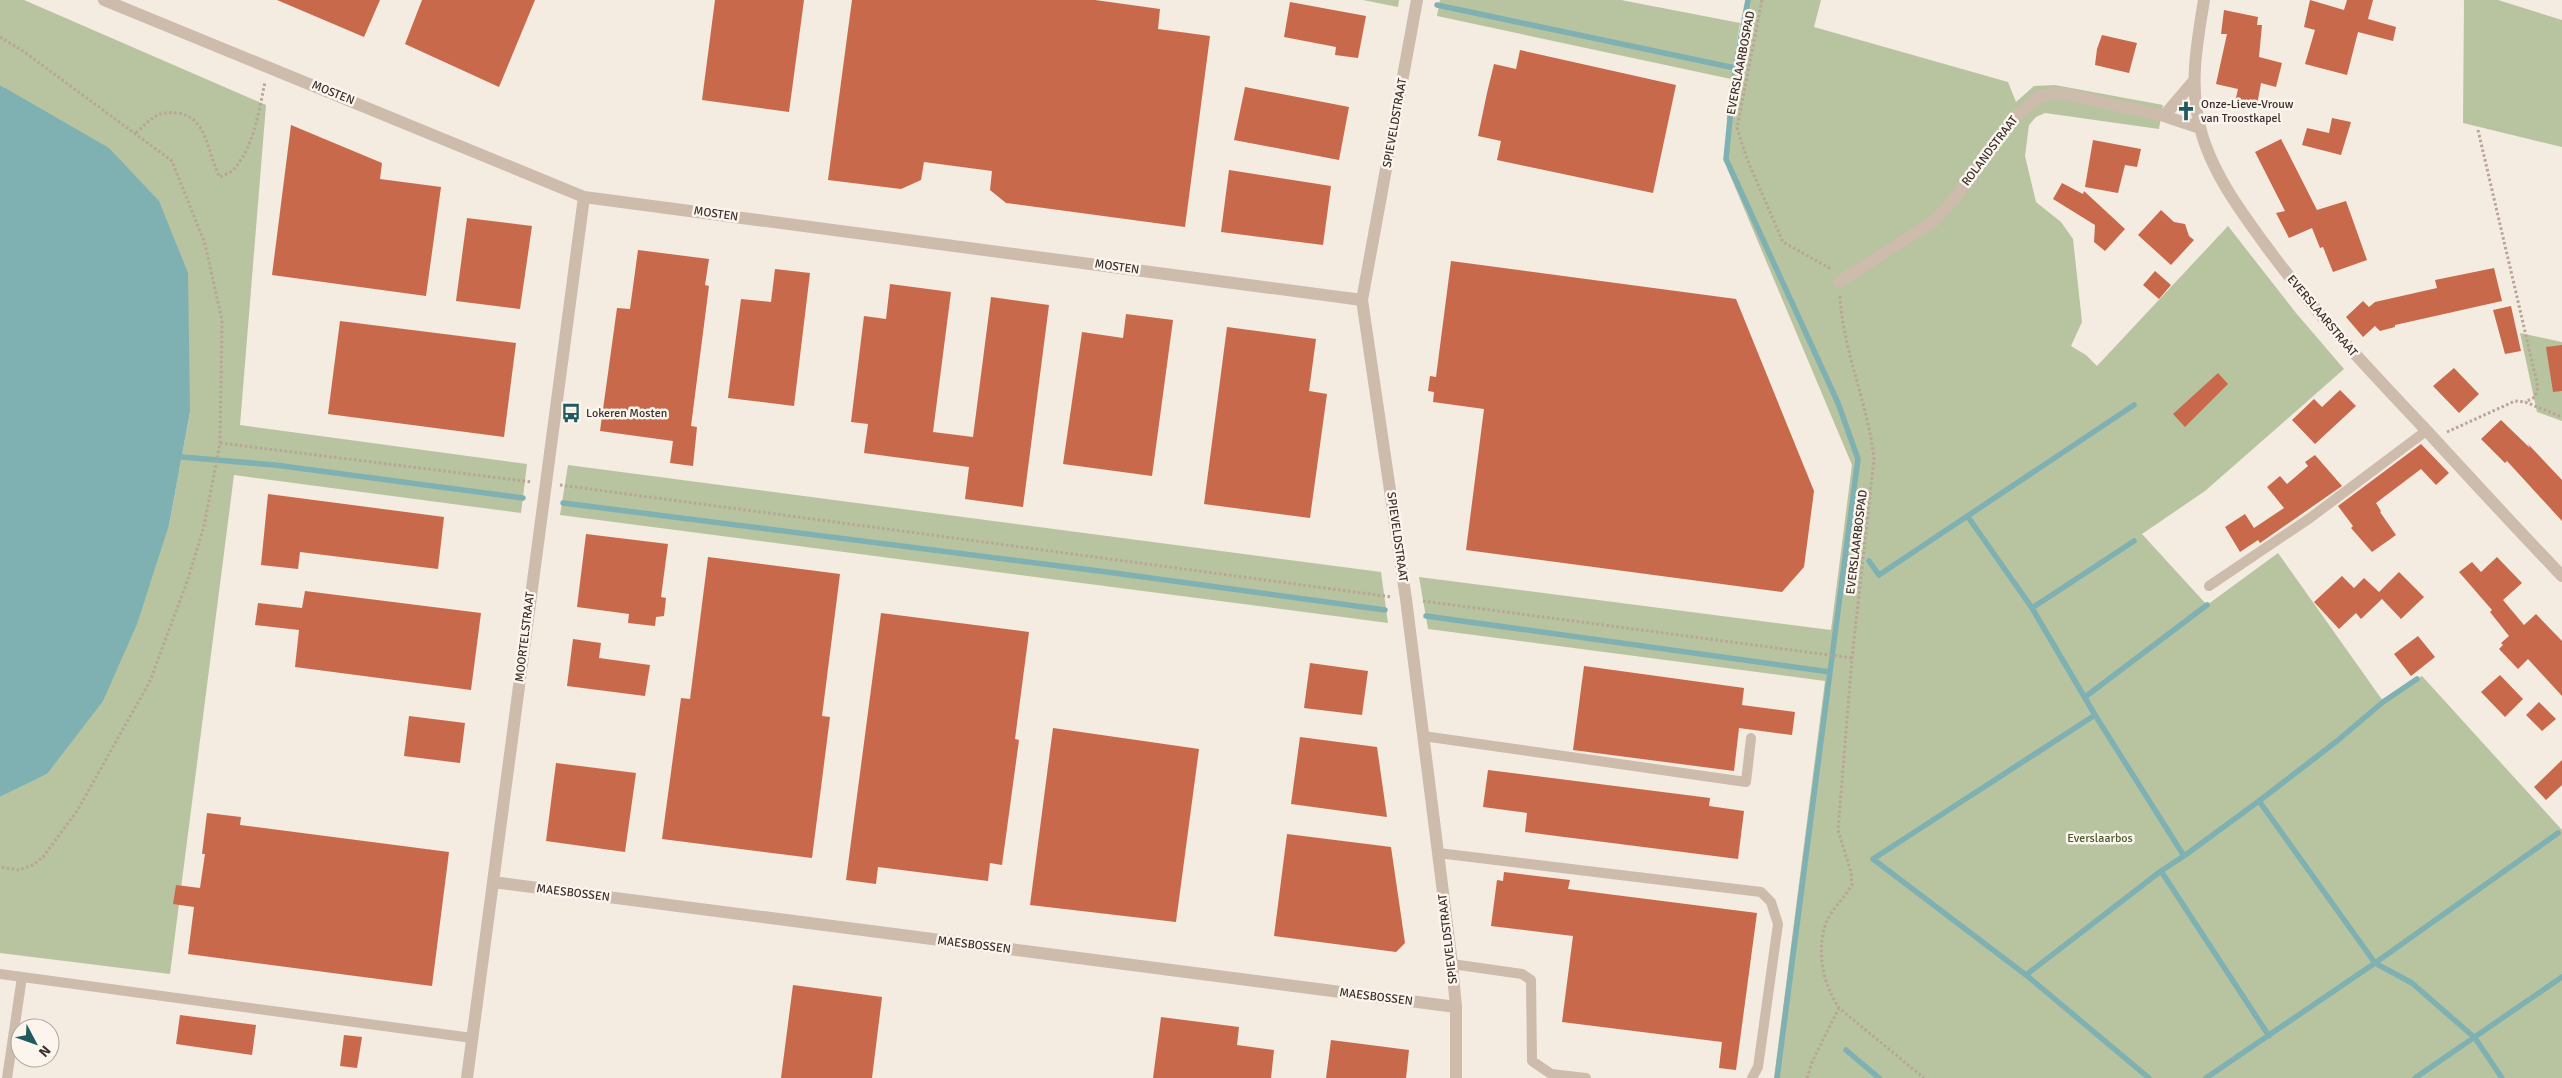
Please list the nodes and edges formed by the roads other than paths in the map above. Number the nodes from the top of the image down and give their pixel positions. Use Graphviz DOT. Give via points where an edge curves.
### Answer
graph roads {
  1 [pos="104,0"];
  2 [pos="1417,0"];
  3 [pos="2204,0"];
  4 [pos="2193,82"];
  5 [pos="2164,116"];
  6 [pos="2200,128"];
  7 [pos="584,197"];
  8 [pos="1839,282"];
  9 [pos="1362,300"];
  10 [pos="2429,434"];
  11 [pos="2562,576"];
  12 [pos="2209,586"];
  13 [pos="1423,736"];
  14 [pos="1750,738"];
  15 [pos="1438,853"];
  16 [pos="493,882"];
  17 [pos="1452,964"];
  18 [pos="0,974"];
  19 [pos="22,977"];
  20 [pos="1456,1007"];
  21 [pos="472,1038"];
  22 [pos="7,1078"];
  23 [pos="467,1078"];
  24 [pos="1456,1078"];
  25 [pos="1586,1078"];
  26 [pos="1752,1078"];
  1 -- 7 [label="street, MOSTEN"];
  2 -- 9 [label="street, SPIEVELDSTRAAT"];
  3 -- 4 [label="street, EVERSLAARSTRAAT"];
  4 -- 5 [label="street"];
  4 -- 6 [label="street, EVERSLAARSTRAAT"];
  5 -- 6 [label="street, ROLANDSTRAAT"];
  5 -- 8 [label="street, ROLANDSTRAAT" via="2061,93 2040,96 2014,117 1934,221"];
  6 -- 10 [label="street, EVERSLAARSTRAAT" via="2230,193 2284,270 2361,362"];
  7 -- 9 [label="street, MOSTEN"];
  7 -- 16 [label="street, MOORTELSTRAAT"];
  9 -- 13 [label="street, SPIEVELDSTRAAT"];
  10 -- 11 [label="street, EVERSLAARSTRAAT"];
  10 -- 12 [label="lane"];
  13 -- 14 [label="lane" via="1746,782"];
  13 -- 15 [label="street, SPIEVELDSTRAAT"];
  15 -- 17 [label="street, SPIEVELDSTRAAT"];
  15 -- 26 [label="lane" via="1761,892 1771,902 1778,924 1758,1067"];
  16 -- 20 [label="street, MAESBOSSEN"];
  16 -- 21 [label="street, MOORTELSTRAAT"];
  17 -- 20 [label="street, SPIEVELDSTRAAT"];
  17 -- 25 [label="lane" via="1522,974 1531,980 1532,1061 1551,1074"];
  18 -- 19 [label="lane"];
  19 -- 21 [label="lane"];
  19 -- 22 [label="lane"];
  20 -- 24 [label="street, SPIEVELDSTRAAT"];
  21 -- 23 [label="street, MOORTELSTRAAT"];
}
